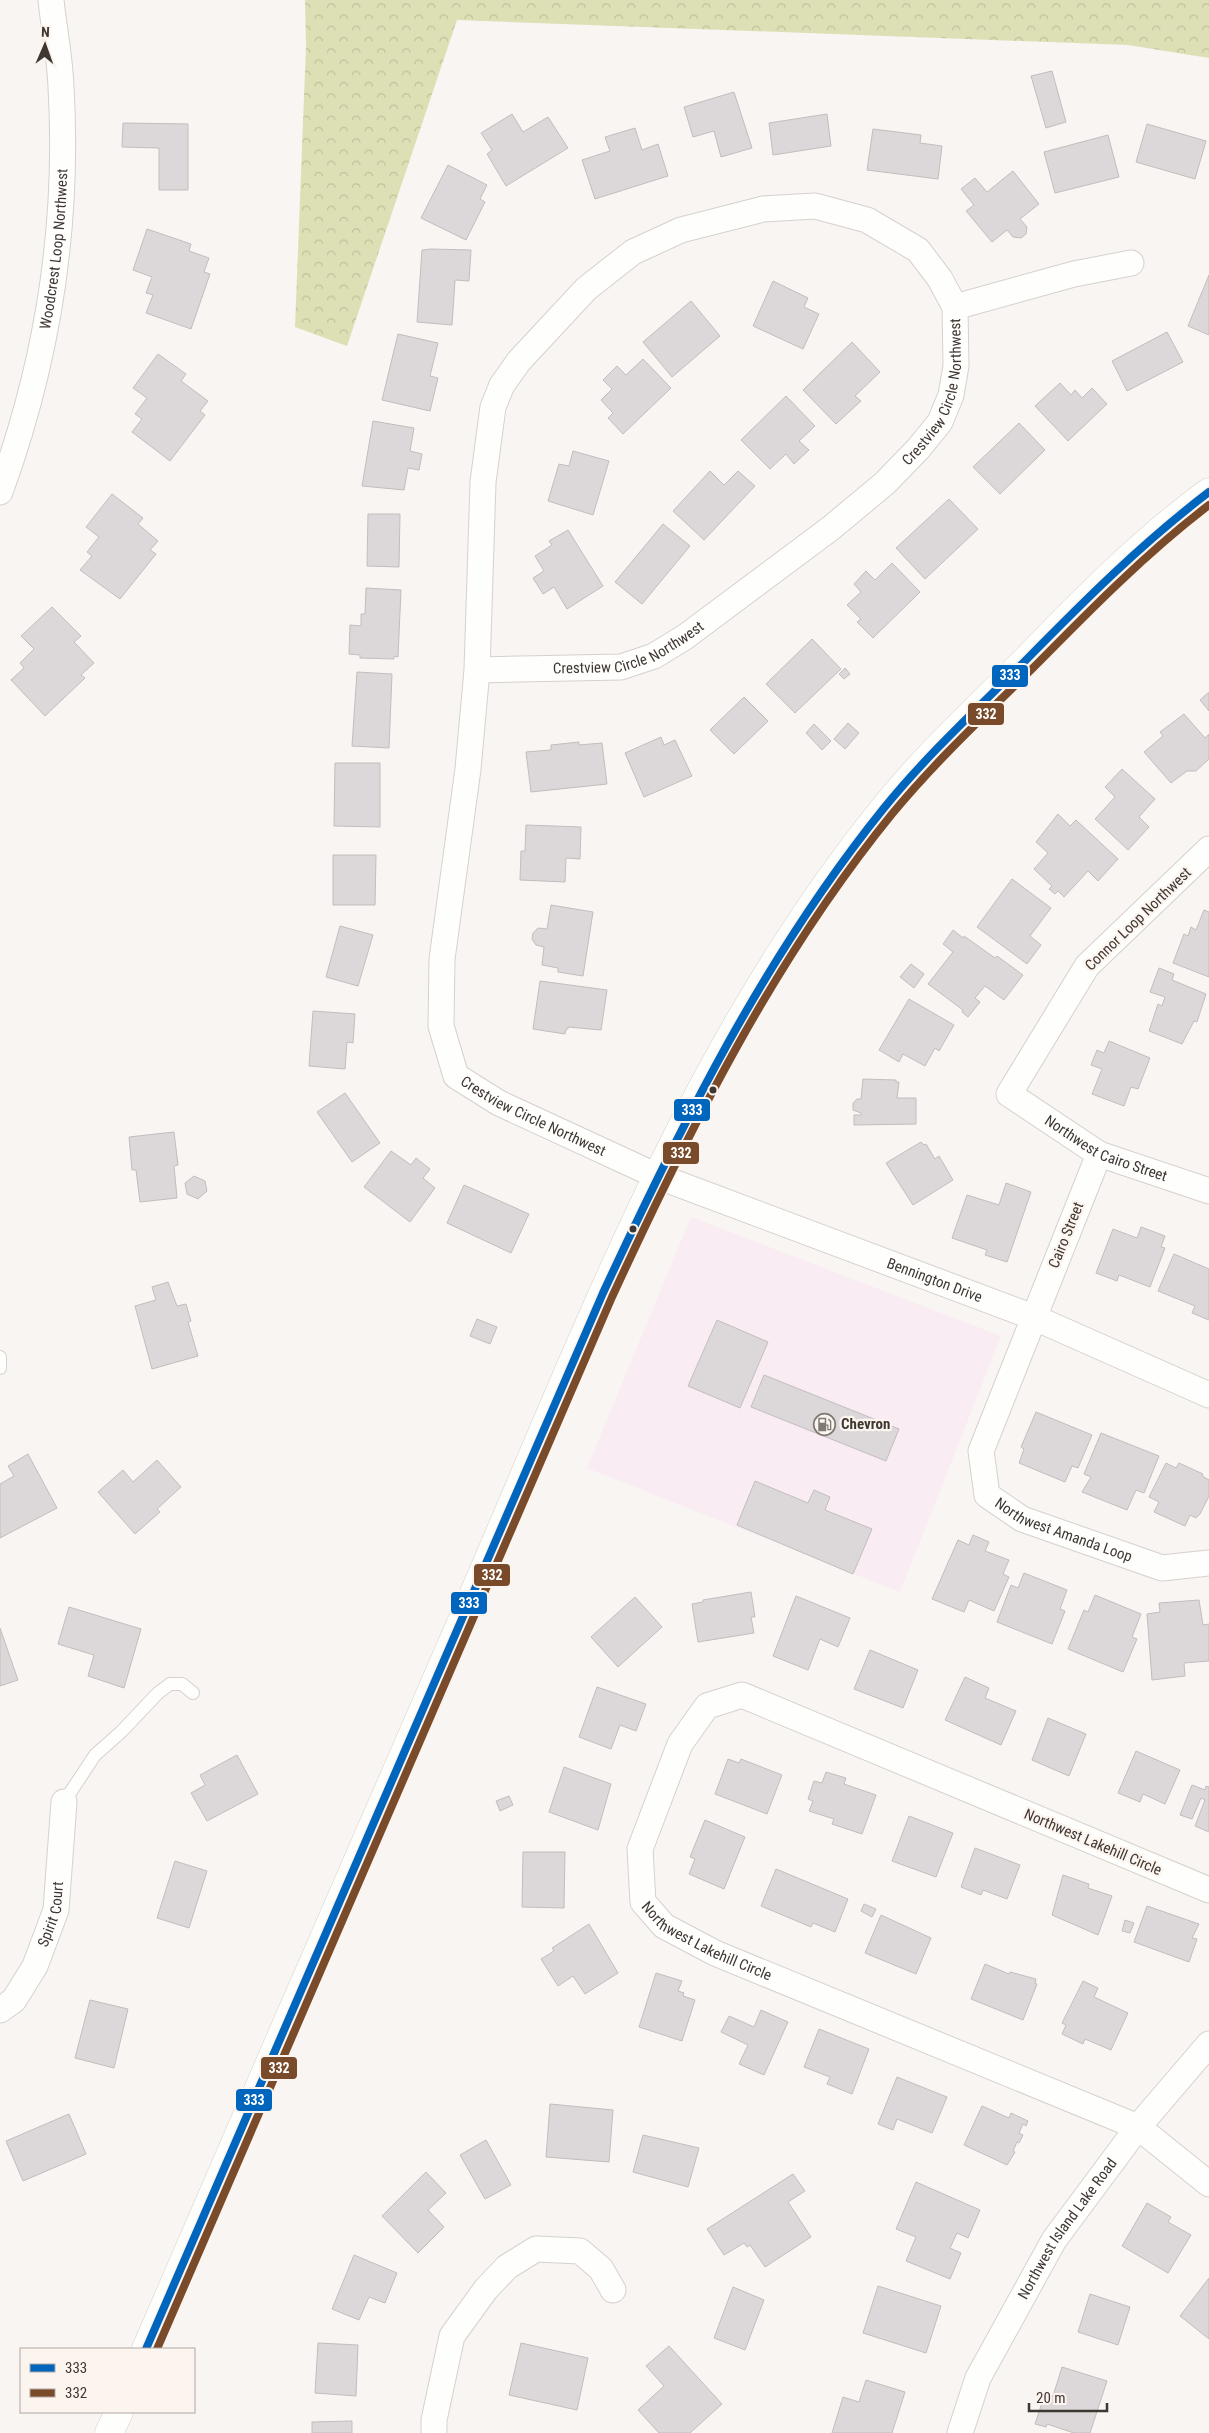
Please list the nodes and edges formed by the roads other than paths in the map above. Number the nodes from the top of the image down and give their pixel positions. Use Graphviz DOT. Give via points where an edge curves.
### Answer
graph roads {
  1 [pos="51,0"];
  2 [pos="1131,263"];
  3 [pos="955,307"];
  4 [pos="0,492"];
  5 [pos="1209,492"];
  6 [pos="477,670"];
  7 [pos="1209,849"];
  8 [pos="1009,1094"];
  9 [pos="1100,1154"];
  10 [pos="657,1176"];
  11 [pos="1209,1191"];
  12 [pos="1033,1317"];
  13 [pos="0,1357"];
  14 [pos="0,1368"];
  15 [pos="1209,1395"];
  16 [pos="1209,1563"];
  17 [pos="194,1693"];
  18 [pos="64,1802"];
  19 [pos="1209,1890"];
  20 [pos="0,2010"];
  21 [pos="1209,2044"];
  22 [pos="1138,2127"];
  23 [pos="1209,2184"];
  24 [pos="613,2290"];
  25 [pos="146,2348"];
  26 [pos="119,2413"];
  27 [pos="110,2433"];
  28 [pos="434,2433"];
  29 [pos="960,2433"];
  1 -- 4 [label="street, Woodcrest Loop Northwest" via="61,86 62,174 54,280 41,355"];
  2 -- 3 [label="street" via="1074,274"];
  3 -- 6 [label="street, Crestview Circle Northwest" via="956,366 951,395 940,422 885,483 831,528 654,656 621,667"];
  3 -- 6 [label="street, Crestview Circle Northwest" via="940,279 918,250 866,220 815,206 763,209 681,230 633,252 586,289 519,361 493,407 483,482"];
  5 -- 10 [label="main road" via="1112,572 883,809 762,982 731,1034"];
  6 -- 10 [label="street, Crestview Circle Northwest" via="468,768 442,959 441,1026 456,1076 499,1103"];
  7 -- 8 [label="street, Connor Loop Northwest" via="1087,966"];
  8 -- 9 [label="street, Northwest Cairo Street"];
  9 -- 11 [label="street, Northwest Cairo Street"];
  9 -- 12 [label="street, Cairo Street"];
  10 -- 12 [label="street, Bennington Drive"];
  10 -- 25 [label="main road"];
  12 -- 15 [label="street, Bennington Drive"];
  12 -- 16 [label="street, Northwest Amanda Loop" via="980,1451 987,1496 1022,1519 1162,1568"];
  13 -- 14 [label="lane"];
  17 -- 18 [label="lane" via="182,1684 170,1684 158,1693 95,1755"];
  18 -- 20 [label="street, Spirit Court" via="56,1910 35,1966 14,2000"];
  19 -- 22 [label="street, Northwest Lakehill Circle" via="742,1695 707,1706 680,1744 640,1849 643,1902 664,1926 716,1953"];
  21 -- 22 [label="street, Northwest Island Lake Road"];
  22 -- 23 [label="street, Northwest Lakehill Circle"];
  22 -- 29 [label="street, Northwest Island Lake Road" via="1054,2240 978,2378"];
  24 -- 28 [label="street" via="601,2269 580,2251 536,2250 507,2267 486,2289 452,2336"];
  26 -- 27 [label="main road"];
}
